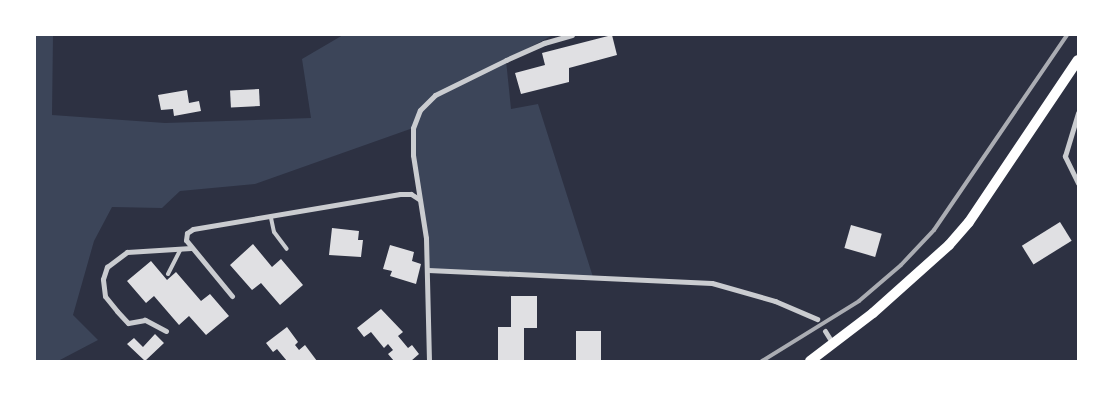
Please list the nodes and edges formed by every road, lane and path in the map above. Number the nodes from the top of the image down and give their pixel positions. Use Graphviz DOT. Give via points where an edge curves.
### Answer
graph roads {
  1 [pos="572,35"];
  2 [pos="1078,60"];
  3 [pos="1078,113"];
  4 [pos="1078,183"];
  5 [pos="419,199"];
  6 [pos="271,218"];
  7 [pos="191,248"];
  8 [pos="180,250"];
  9 [pos="287,250"];
  10 [pos="428,270"];
  11 [pos="168,274"];
  12 [pos="232,296"];
  13 [pos="817,319"];
  14 [pos="825,330"];
  15 [pos="166,331"];
  16 [pos="833,344"];
  17 [pos="430,361"];
  18 [pos="810,361"];
  1 -- 5 [label="street" via="544,43 497,64 435,95 420,110 413,128"];
  2 -- 16 [label="main road" via="969,222 929,265"];
  3 -- 4 [label="street" via="1064,156"];
  5 -- 6 [label="street" via="412,194 400,194"];
  5 -- 10 [label="street"];
  6 -- 7 [label="street" via="193,230 187,233 186,240"];
  6 -- 9 [label="lane" via="274,232"];
  7 -- 8 [label="street"];
  7 -- 12 [label="street"];
  8 -- 11 [label="lane"];
  8 -- 15 [label="street" via="127,252 107,267 104,279 105,296 128,323 145,320"];
  10 -- 13 [label="street" via="712,283 775,301"];
  10 -- 17 [label="street"];
  14 -- 16 [label="street"];
  16 -- 18 [label="main road"];
}
